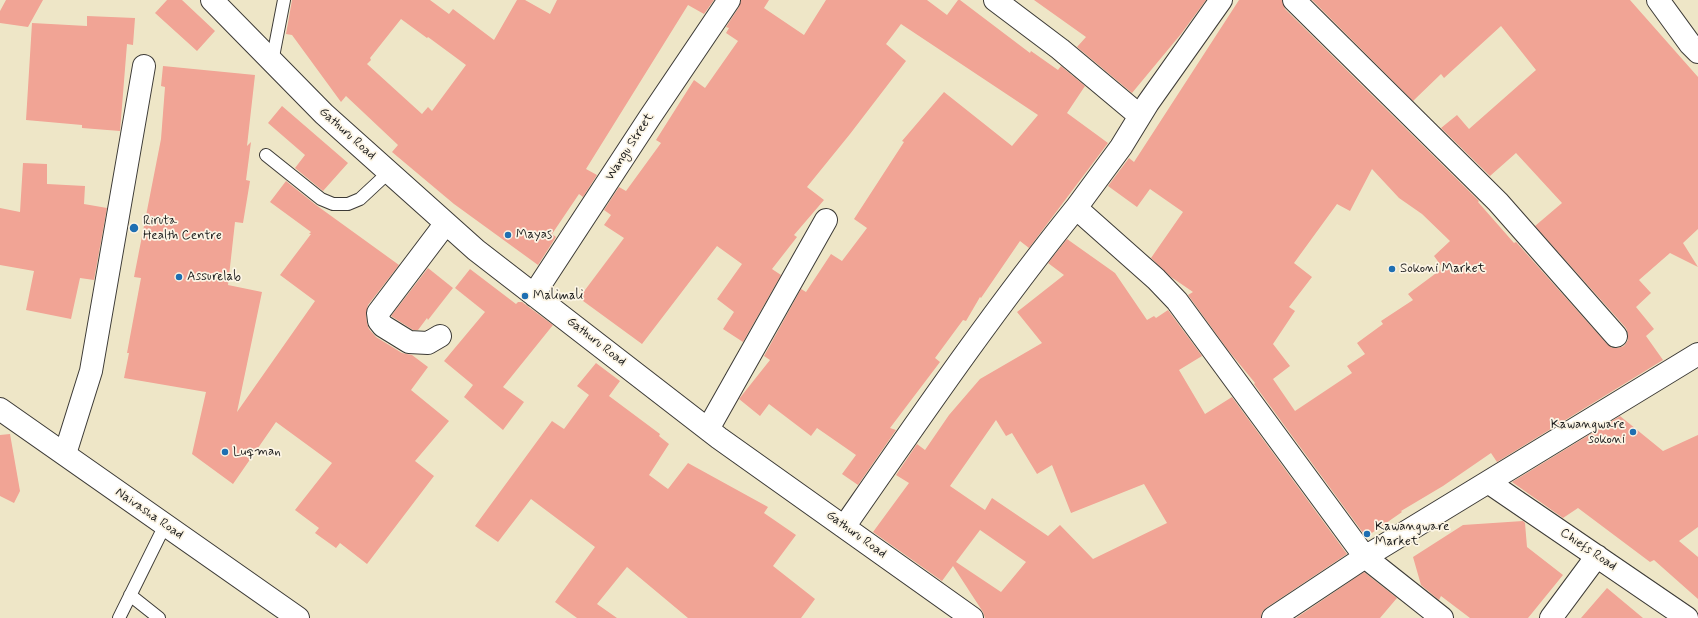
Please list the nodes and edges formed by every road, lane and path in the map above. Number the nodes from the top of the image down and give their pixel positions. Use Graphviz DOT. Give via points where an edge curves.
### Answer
graph roads {
  1 [pos="212,0"];
  2 [pos="284,0"];
  3 [pos="729,0"];
  4 [pos="995,0"];
  5 [pos="1221,0"];
  6 [pos="1294,0"];
  7 [pos="1658,0"];
  8 [pos="1698,52"];
  9 [pos="272,62"];
  10 [pos="144,66"];
  11 [pos="1140,116"];
  12 [pos="266,155"];
  13 [pos="389,172"];
  14 [pos="1076,208"];
  15 [pos="826,220"];
  16 [pos="446,223"];
  17 [pos="535,296"];
  18 [pos="440,336"];
  19 [pos="1616,336"];
  20 [pos="1698,354"];
  21 [pos="0,410"];
  22 [pos="708,429"];
  23 [pos="65,454"];
  24 [pos="1488,482"];
  25 [pos="165,525"];
  26 [pos="844,527"];
  27 [pos="1597,556"];
  28 [pos="1365,557"];
  29 [pos="130,594"];
  30 [pos="295,617"];
  31 [pos="119,618"];
  32 [pos="159,618"];
  33 [pos="972,618"];
  34 [pos="1273,618"];
  35 [pos="1442,618"];
  36 [pos="1551,618"];
  37 [pos="1687,618"];
  1 -- 9 [label="street, Gathuru Road"];
  2 -- 9 [label="lane"];
  3 -- 17 [label="street, Wangu Street"];
  4 -- 11 [label="street" via="1060,49"];
  5 -- 11 [label="street"];
  6 -- 19 [label="street" via="1498,202"];
  7 -- 8 [label="street"];
  9 -- 13 [label="street, Gathuru Road" via="324,114"];
  10 -- 23 [label="street" via="91,371"];
  11 -- 14 [label="street" via="1121,147"];
  12 -- 13 [label="lane" via="320,199 333,204 348,204 360,199"];
  13 -- 16 [label="street, Gathuru Road"];
  14 -- 26 [label="street" via="975,339"];
  14 -- 28 [label="street" via="1156,278 1177,301"];
  15 -- 22 [label="street"];
  16 -- 17 [label="street, Gathuru Road"];
  16 -- 18 [label="street" via="378,313 383,326 409,342 428,343"];
  17 -- 22 [label="street, Gathuru Road"];
  20 -- 24 [label="street"];
  21 -- 23 [label="street, Naivasha Road"];
  22 -- 26 [label="street, Gathuru Road"];
  23 -- 25 [label="street, Naivasha Road"];
  24 -- 27 [label="street, Chiefs Road"];
  24 -- 28 [label="street"];
  25 -- 29 [label="lane"];
  25 -- 30 [label="street, Naivasha Road"];
  26 -- 33 [label="street, Gathuru Road"];
  27 -- 36 [label="street"];
  27 -- 37 [label="street, Chiefs Road"];
  28 -- 34 [label="street"];
  28 -- 35 [label="street"];
  29 -- 31 [label="lane"];
  29 -- 32 [label="lane"];
}
